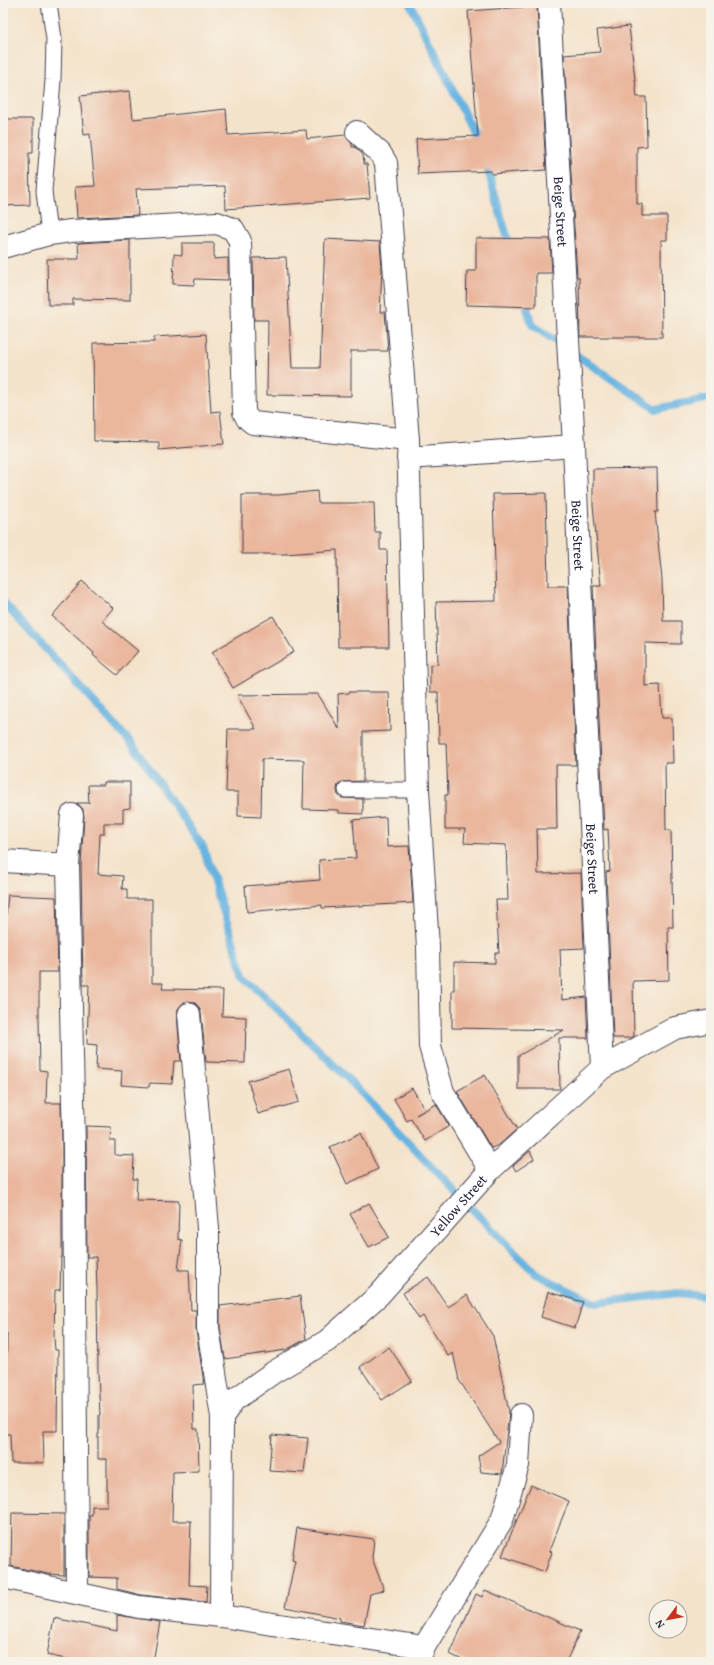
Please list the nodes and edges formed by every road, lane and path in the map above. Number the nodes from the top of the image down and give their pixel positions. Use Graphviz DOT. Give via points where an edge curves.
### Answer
graph roads {
  1 [pos="49,3"];
  2 [pos="549,3"];
  3 [pos="357,132"];
  4 [pos="49,234"];
  5 [pos="3,248"];
  6 [pos="574,446"];
  7 [pos="408,449"];
  8 [pos="346,790"];
  9 [pos="418,790"];
  10 [pos="72,815"];
  11 [pos="3,862"];
  12 [pos="68,865"];
  13 [pos="189,1014"];
  14 [pos="711,1021"];
  15 [pos="602,1068"];
  16 [pos="486,1174"];
  17 [pos="521,1415"];
  18 [pos="222,1417"];
  19 [pos="3,1577"];
  20 [pos="78,1592"];
  21 [pos="221,1616"];
  22 [pos="421,1654"];
  1 -- 4 [label="lane" via="54,39 44,191"];
  2 -- 6 [label="street, Beige Street"];
  3 -- 7 [label="street" via="380,152 386,163"];
  4 -- 5 [label="street"];
  4 -- 7 [label="street" via="217,223 233,229 240,241 244,412 247,418 253,423"];
  6 -- 7 [label="street"];
  6 -- 15 [label="street, Beige Street"];
  7 -- 9 [label="street"];
  8 -- 9 [label="lane"];
  9 -- 16 [label="street" via="428,947 430,1046 443,1092"];
  10 -- 12 [label="street"];
  11 -- 12 [label="street"];
  12 -- 20 [label="street" via="74,1148"];
  13 -- 18 [label="street" via="208,1228 208,1328"];
  14 -- 15 [label="street, Yellow Street" via="675,1028"];
  15 -- 16 [label="street, Yellow Street"];
  16 -- 18 [label="street, Yellow Street" via="379,1295 327,1341 274,1372 234,1400"];
  17 -- 22 [label="street" via="518,1465 502,1520"];
  18 -- 21 [label="street"];
  19 -- 20 [label="street"];
  20 -- 21 [label="street" via="139,1607"];
  21 -- 22 [label="street"];
}
